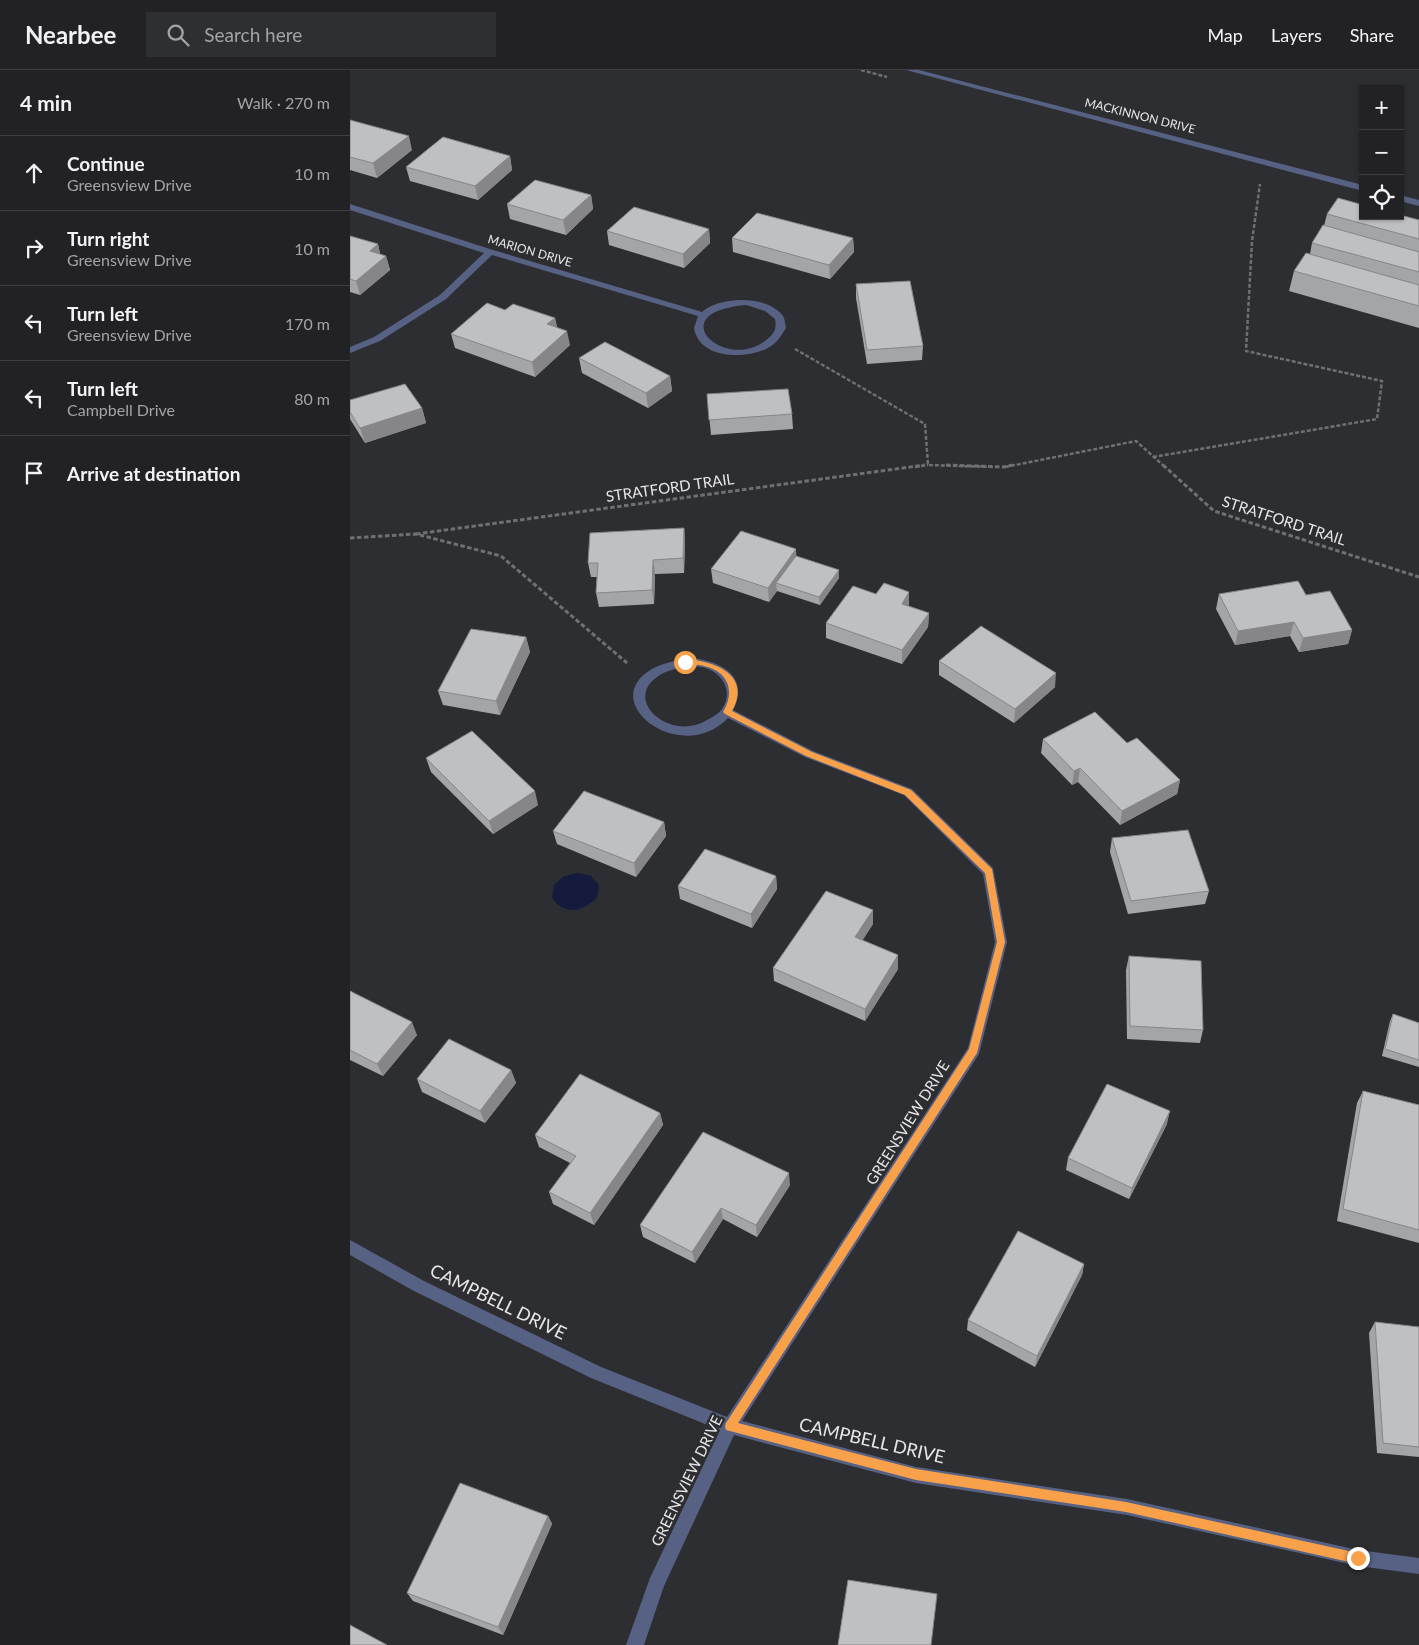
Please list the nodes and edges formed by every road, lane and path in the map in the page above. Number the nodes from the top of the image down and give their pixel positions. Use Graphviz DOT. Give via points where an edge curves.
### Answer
graph roads {
  1 [pos="910,70"];
  2 [pos="1264,161"];
  3 [pos="1359,187"];
  4 [pos="1404,199"];
  5 [pos="1419,202"];
  6 [pos="350,207"];
  7 [pos="490,252"];
  8 [pos="704,315"];
  9 [pos="777,339"];
  10 [pos="350,350"];
  11 [pos="1153,457"];
  12 [pos="928,465"];
  13 [pos="416,534"];
  14 [pos="350,538"];
  15 [pos="1419,577"];
  16 [pos="646,679"];
  17 [pos="727,712"];
  18 [pos="350,1247"];
  19 [pos="730,1426"];
  20 [pos="1419,1566"];
  21 [pos="635,1645"];
  1 -- 2 [label="street, MACKINNON DRIVE"];
  2 -- 3 [label="street, MACKINNON DRIVE"];
  2 -- 11 [label="path" via="1252,241 1246,351 1382,381 1377,419"];
  4 -- 5 [label="street"];
  6 -- 7 [label="street, MARION DRIVE"];
  7 -- 8 [label="street, MARION DRIVE"];
  7 -- 10 [label="street" via="443,297 377,339"];
  8 -- 9 [label="street" via="730,303 762,305 781,319 782,329"];
  8 -- 9 [label="street" via="698,324 699,334 705,343 718,349 751,351"];
  9 -- 12 [label="path" via="924,424"];
  11 -- 12 [label="path, STRATFORD TRAIL" via="1136,441 1004,467"];
  11 -- 15 [label="path, STRATFORD TRAIL" via="1214,512"];
  12 -- 13 [label="path, STRATFORD TRAIL"];
  13 -- 14 [label="path, STRATFORD TRAIL"];
  13 -- 16 [label="path, STRATFORD TRAIL" via="501,556"];
  16 -- 17 [label="street" via="670,664 700,662 714,667 732,682 733,702"];
  16 -- 17 [label="street" via="638,699 647,718 657,725 683,731 697,729"];
  17 -- 19 [label="street, GREENSVIEW DRIVE" via="809,754 908,792 989,872 1001,942 974,1050"];
  18 -- 19 [label="street, CAMPBELL DRIVE" via="419,1286 596,1373"];
  19 -- 20 [label="street, CAMPBELL DRIVE" via="916,1474 1126,1507 1358,1558"];
  19 -- 21 [label="street, GREENSVIEW DRIVE" via="656,1584"];
}
